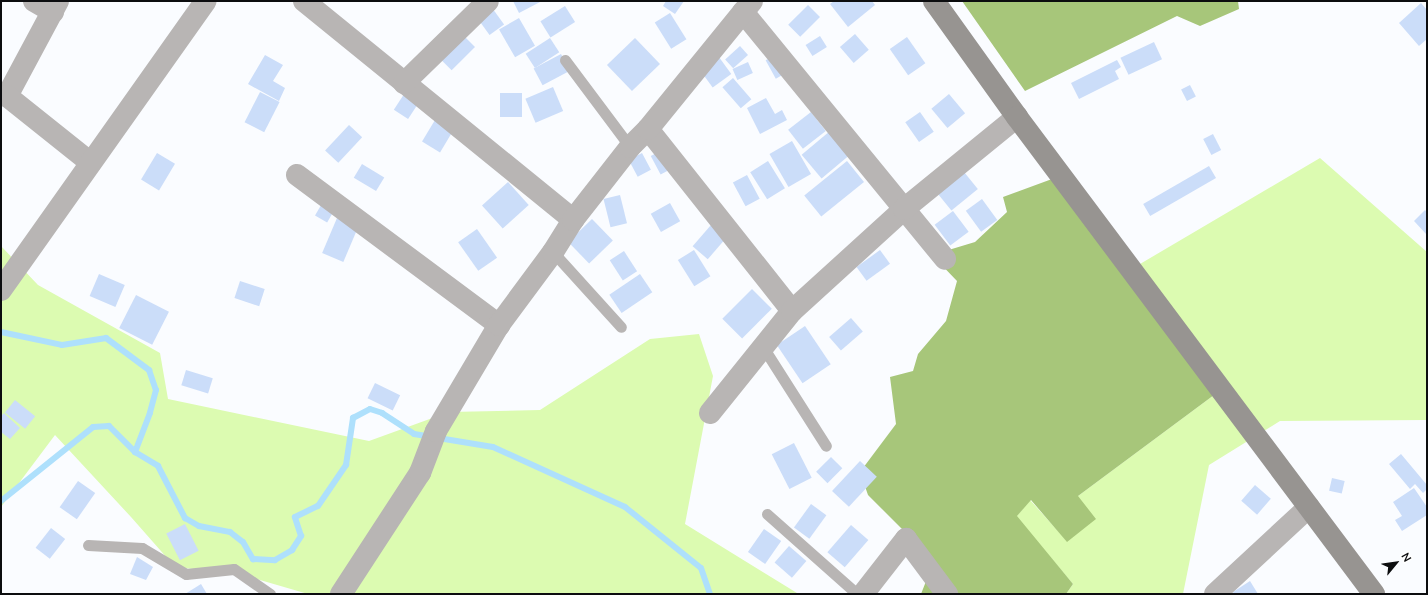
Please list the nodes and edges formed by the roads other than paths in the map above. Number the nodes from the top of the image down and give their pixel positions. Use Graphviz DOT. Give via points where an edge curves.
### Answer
graph roads {
  1 [pos="34,1"];
  2 [pos="206,1"];
  3 [pos="304,1"];
  4 [pos="488,1"];
  5 [pos="934,1"];
  6 [pos="747,6"];
  7 [pos="55,7"];
  8 [pos="565,60"];
  9 [pos="404,83"];
  10 [pos="1017,117"];
  11 [pos="648,129"];
  12 [pos="630,147"];
  13 [pos="91,164"];
  14 [pos="297,175"];
  15 [pos="904,210"];
  16 [pos="573,220"];
  17 [pos="553,252"];
  18 [pos="945,259"];
  19 [pos="1,290"];
  20 [pos="792,312"];
  21 [pos="499,325"];
  22 [pos="621,327"];
  23 [pos="763,347"];
  24 [pos="710,413"];
  25 [pos="826,446"];
  26 [pos="1309,507"];
  27 [pos="767,514"];
  28 [pos="88,545"];
  29 [pos="270,594"];
  30 [pos="341,594"];
  31 [pos="856,594"];
  32 [pos="863,594"];
  33 [pos="947,594"];
  34 [pos="1215,594"];
  35 [pos="1374,594"];
  1 -- 7 [label="street"];
  2 -- 13 [label="street"];
  3 -- 9 [label="street"];
  4 -- 9 [label="street"];
  5 -- 10 [label="street"];
  6 -- 11 [label="street"];
  6 -- 15 [label="street"];
  7 -- 13 [label="street" via="8,96"];
  8 -- 12 [label="lane"];
  9 -- 16 [label="street"];
  10 -- 15 [label="street"];
  10 -- 26 [label="street"];
  11 -- 12 [label="street"];
  11 -- 20 [label="street"];
  12 -- 16 [label="street"];
  13 -- 19 [label="street"];
  14 -- 21 [label="street"];
  15 -- 18 [label="street"];
  15 -- 20 [label="street"];
  16 -- 17 [label="street"];
  17 -- 21 [label="street"];
  17 -- 22 [label="lane"];
  20 -- 23 [label="street"];
  21 -- 30 [label="street" via="433,437 420,473"];
  23 -- 24 [label="street"];
  23 -- 25 [label="lane"];
  26 -- 34 [label="street"];
  26 -- 35 [label="street"];
  27 -- 31 [label="lane"];
  28 -- 29 [label="lane" via="142,548 186,574 234,569"];
  32 -- 33 [label="street" via="906,539"];
}
